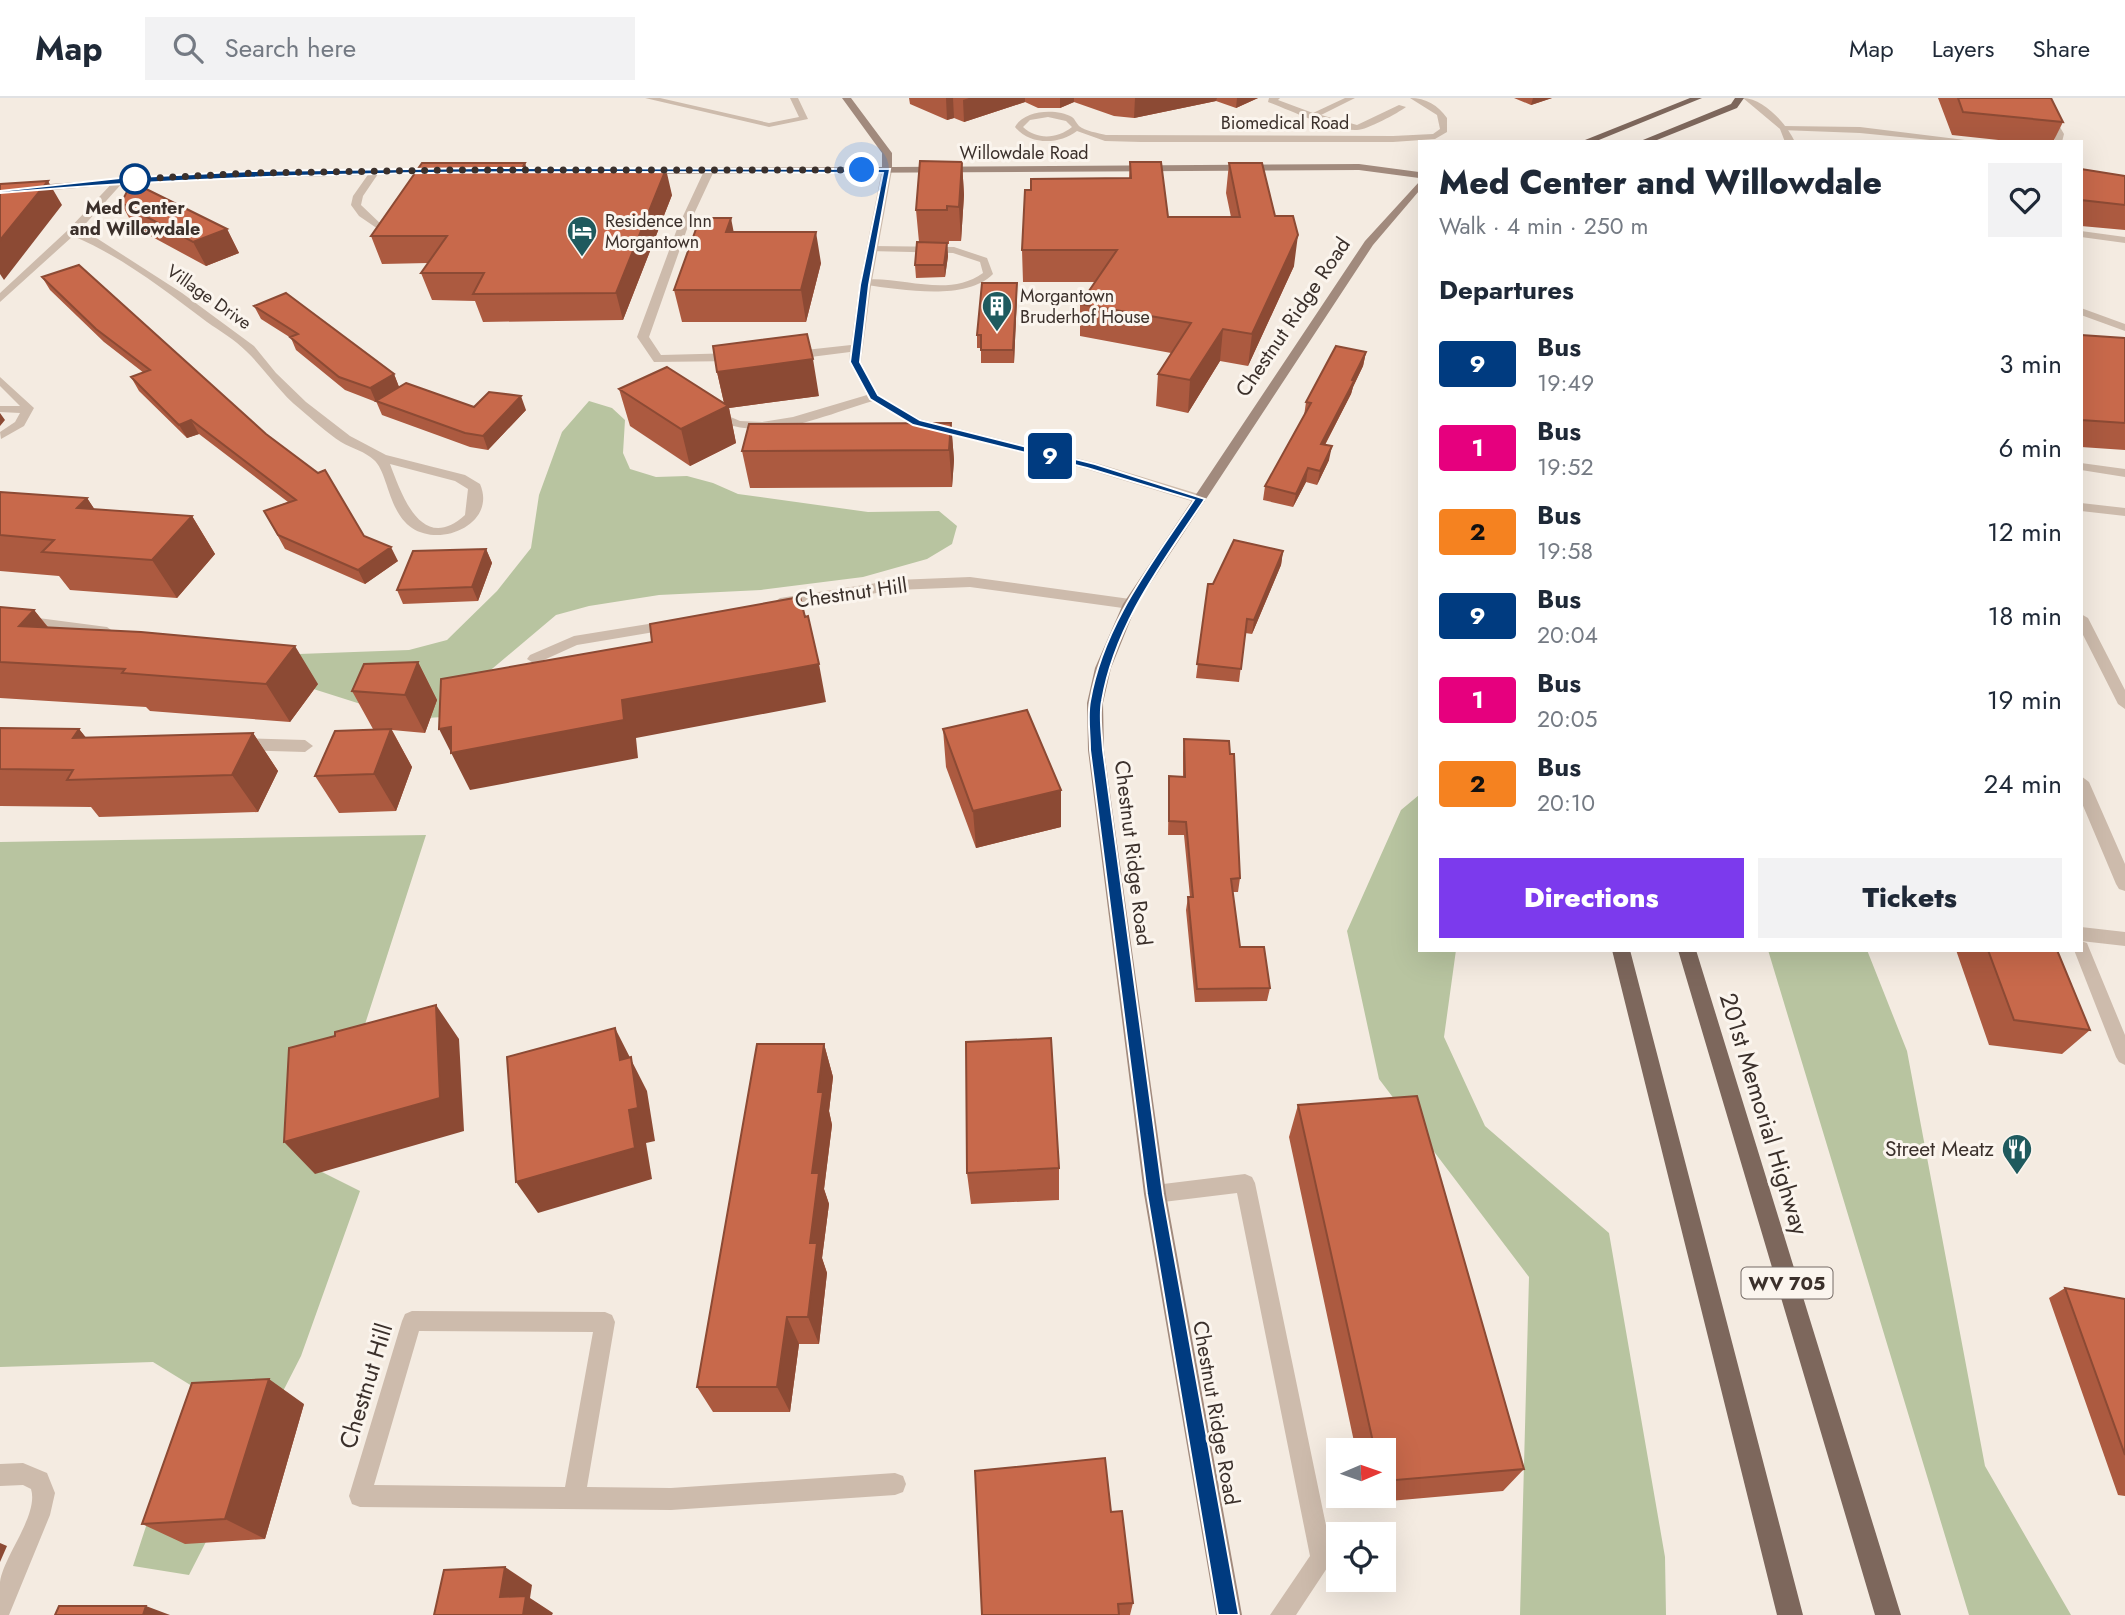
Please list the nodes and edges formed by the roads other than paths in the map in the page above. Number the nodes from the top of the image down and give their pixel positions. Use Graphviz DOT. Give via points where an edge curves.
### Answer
graph roads {
  1 [pos="649,98"];
  2 [pos="794,98"];
  3 [pos="846,98"];
  4 [pos="1276,98"];
  5 [pos="1351,98"];
  6 [pos="1414,98"];
  7 [pos="1698,98"];
  8 [pos="1740,98"];
  9 [pos="1747,98"];
  10 [pos="2039,98"];
  11 [pos="1402,107"];
  12 [pos="1312,116"];
  13 [pos="1076,128"];
  14 [pos="1784,128"];
  15 [pos="1588,140"];
  16 [pos="1648,140"];
  17 [pos="1789,140"];
  18 [pos="1958,140"];
  19 [pos="2058,140"];
  20 [pos="458,170"];
  21 [pos="887,170"];
  22 [pos="375,171"];
  23 [pos="625,171"];
  24 [pos="709,171"];
  25 [pos="1418,175"];
  26 [pos="120,180"];
  27 [pos="1418,186"];
  28 [pos="0,191"];
  29 [pos="378,226"];
  30 [pos="72,232"];
  31 [pos="2083,234"];
  32 [pos="2125,240"];
  33 [pos="872,249"];
  34 [pos="866,282"];
  35 [pos="0,299"];
  36 [pos="2083,312"];
  37 [pos="2125,328"];
  38 [pos="857,348"];
  39 [pos="780,356"];
  40 [pos="752,357"];
  41 [pos="0,380"];
  42 [pos="874,397"];
  43 [pos="0,409"];
  44 [pos="704,409"];
  45 [pos="27,410"];
  46 [pos="1,436"];
  47 [pos="381,458"];
  48 [pos="2083,467"];
  49 [pos="2125,473"];
  50 [pos="1200,499"];
  51 [pos="2083,507"];
  52 [pos="2125,512"];
  53 [pos="1130,604"];
  54 [pos="759,607"];
  55 [pos="0,618"];
  56 [pos="691,621"];
  57 [pos="2083,622"];
  58 [pos="110,633"];
  59 [pos="535,659"];
  60 [pos="2125,704"];
  61 [pos="222,743"];
  62 [pos="304,746"];
  63 [pos="2083,787"];
  64 [pos="2125,884"];
  65 [pos="2083,934"];
  66 [pos="2125,939"];
  67 [pos="1622,952"];
  68 [pos="1688,952"];
  69 [pos="2083,952"];
  70 [pos="2125,1057"];
  71 [pos="1155,1194"];
  72 [pos="0,1475"];
  73 [pos="895,1484"];
  74 [pos="574,1497"];
  75 [pos="0,1609"];
  76 [pos="1229,1615"];
  77 [pos="1282,1615"];
  78 [pos="1790,1615"];
  79 [pos="1888,1615"];
  1 -- 2 [label="lane" via="769,125 804,118"];
  3 -- 21 [label="street" via="887,153"];
  4 -- 12 [label="lane" via="1271,100"];
  5 -- 12 [label="lane"];
  6 -- 13 [label="lane, Biomedical Road" via="1441,115 1444,130 1435,136 1406,139 1141,139 1105,138"];
  7 -- 15 [label="main road"];
  8 -- 16 [label="main road" via="1734,106"];
  9 -- 14 [label="street"];
  10 -- 19 [label="lane" via="2060,134"];
  11 -- 12 [label="lane" via="1358,128"];
  13 -- 13 [label="lane" via="1066,118 1048,115 1031,117 1018,127 1025,134 1051,138"];
  14 -- 17 [label="street"];
  14 -- 18 [label="lane"];
  20 -- 22 [label="street"];
  21 -- 24 [label="street, Willowdale Road"];
  21 -- 25 [label="street, Willowdale Road" via="1359,167"];
  21 -- 33 [label="street"];
  22 -- 26 [label="street"];
  22 -- 29 [label="street" via="356,205"];
  23 -- 24 [label="street, Willowdale Road"];
  24 -- 40 [label="street" via="682,229 643,337 658,359"];
  26 -- 28 [label="street"];
  26 -- 30 [label="street"];
  27 -- 50 [label="street, Chestnut Ridge Road" via="1369,243"];
  30 -- 35 [label="street"];
  30 -- 47 [label="street, Village Drive" via="94,240 217,323 250,348 302,405 345,439"];
  31 -- 32 [label="street"];
  33 -- 34 [label="street"];
  33 -- 34 [label="lane" via="954,250 984,260 988,274 976,284 965,285"];
  34 -- 38 [label="street"];
  36 -- 37 [label="street"];
  38 -- 39 [label="street"];
  38 -- 42 [label="street" via="855,362"];
  41 -- 45 [label="lane"];
  42 -- 44 [label="street" via="781,423 747,426"];
  42 -- 50 [label="street" via="916,422"];
  43 -- 45 [label="lane"];
  45 -- 46 [label="lane" via="20,424"];
  47 -- 47 [label="street, Village Drive" via="460,478 475,487 476,506 470,518 453,529 432,530 415,524 395,494"];
  48 -- 49 [label="lane"];
  50 -- 53 [label="street, Chestnut Ridge Road"];
  51 -- 52 [label="lane"];
  53 -- 54 [label="street, Chestnut Hill" via="970,582 896,585"];
  53 -- 71 [label="street, Chestnut Ridge Road" via="1103,668 1095,704 1096,750"];
  55 -- 58 [label="street"];
  56 -- 59 [label="street" via="574,641"];
  57 -- 60 [label="lane"];
  61 -- 62 [label="street"];
  63 -- 64 [label="street"];
  65 -- 66 [label="lane"];
  67 -- 78 [label="main road, WV 705"];
  68 -- 79 [label="main road, 201st Memorial Highway / WV 705"];
  69 -- 70 [label="lane"];
  71 -- 76 [label="street, Chestnut Ridge Road"];
  71 -- 77 [label="lane" via="1245,1183 1322,1559"];
  72 -- 75 [label="lane" via="23,1474 39,1481 44,1493"];
  73 -- 74 [label="lane, Chestnut Hill" via="671,1499"];
  74 -- 74 [label="lane, Chestnut Hill" via="360,1496 411,1321 605,1322"];
}
